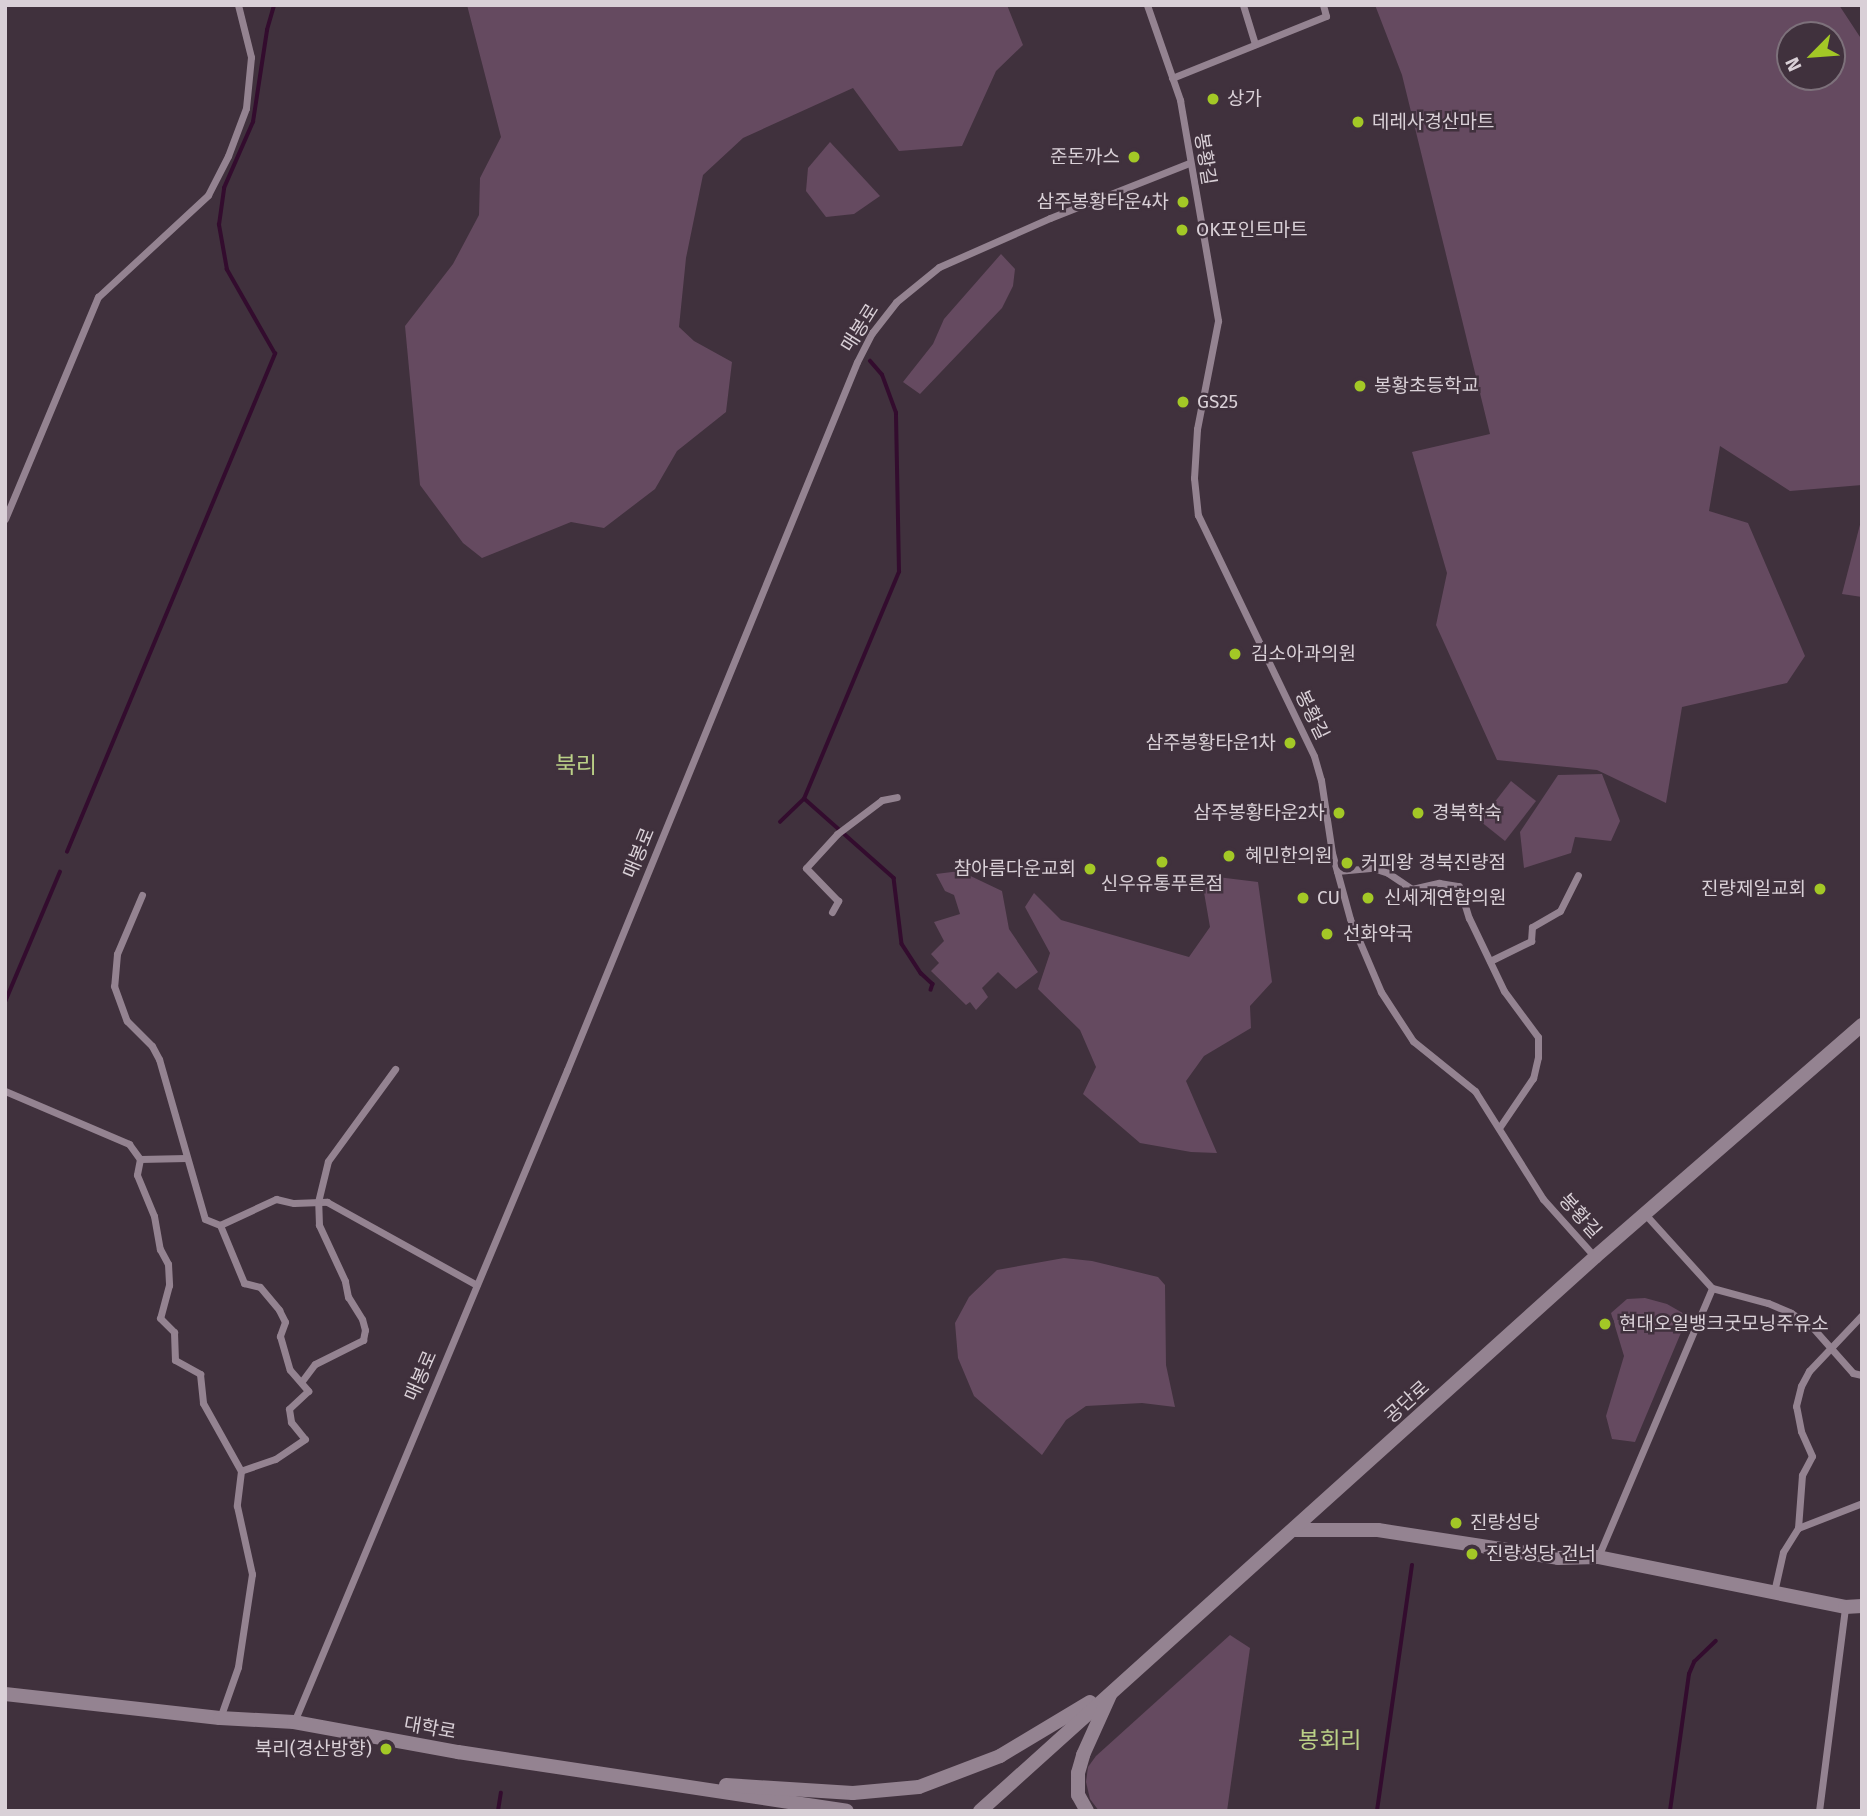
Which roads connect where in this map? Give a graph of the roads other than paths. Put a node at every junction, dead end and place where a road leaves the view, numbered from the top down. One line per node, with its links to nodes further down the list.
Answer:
1 (238, 5): 8 (street)
2 (1147, 5): 6 (street, 봉황길)
3 (1243, 5): 5 (street)
4 (1322, 5): 5 (street)
5 (1255, 44): 6 (street)
6 (1172, 78): 7 (street, 봉황길)
7 (1189, 163): 10 (street, 봉황길); 25 (street, 매봉로)
8 (5, 519)
9 (897, 797): 13 (street)
10 (1338, 871): 14 (street); 18 (street, 봉황길)
11 (1578, 875): 14 (street)
12 (142, 895): 19 (street)
13 (832, 912)
14 (1490, 961): 18 (street)
15 (1862, 1025): 22 (street, 공단로)
16 (395, 1069): 21 (street)
17 (5, 1091): 20 (street)
18 (1499, 1128): 24 (street, 봉황길)
19 (186, 1157): 20 (street); 23 (street)
20 (140, 1159): 31 (street)
21 (318, 1202): 23 (street); 25 (street); 30 (street)
22 (1645, 1214): 24 (street, 공단로); 26 (street)
23 (220, 1225): 30 (street)
24 (1595, 1257): 34 (street, 공단로)
25 (477, 1285): 42 (street, 매봉로)
26 (1712, 1288): 28 (street); 35 (street)
27 (1862, 1315): 28 (street)
28 (1833, 1348): 29 (street); 33 (street)
29 (1862, 1375)
30 (302, 1381): 31 (street)
31 (241, 1471): 41 (street)
32 (1862, 1503): 33 (street)
33 (1798, 1528): 36 (street)
34 (1293, 1530): 35 (street); 39 (street, 공단로)
35 (1598, 1557): 36 (street)
36 (1774, 1593): 37 (street)
37 (1845, 1606): 38 (street); 47 (street)
38 (1862, 1606)
39 (1113, 1689): 43 (street); 45 (street, 공단로); 46 (street)
40 (5, 1694): 41 (street, 대학로)
41 (220, 1718): 42 (street, 대학로)
42 (294, 1722): 43 (street, 대학로)
43 (657, 1783): 44 (street, 대학로)
44 (848, 1811)
45 (980, 1811)
46 (1087, 1811)
47 (1819, 1811)

